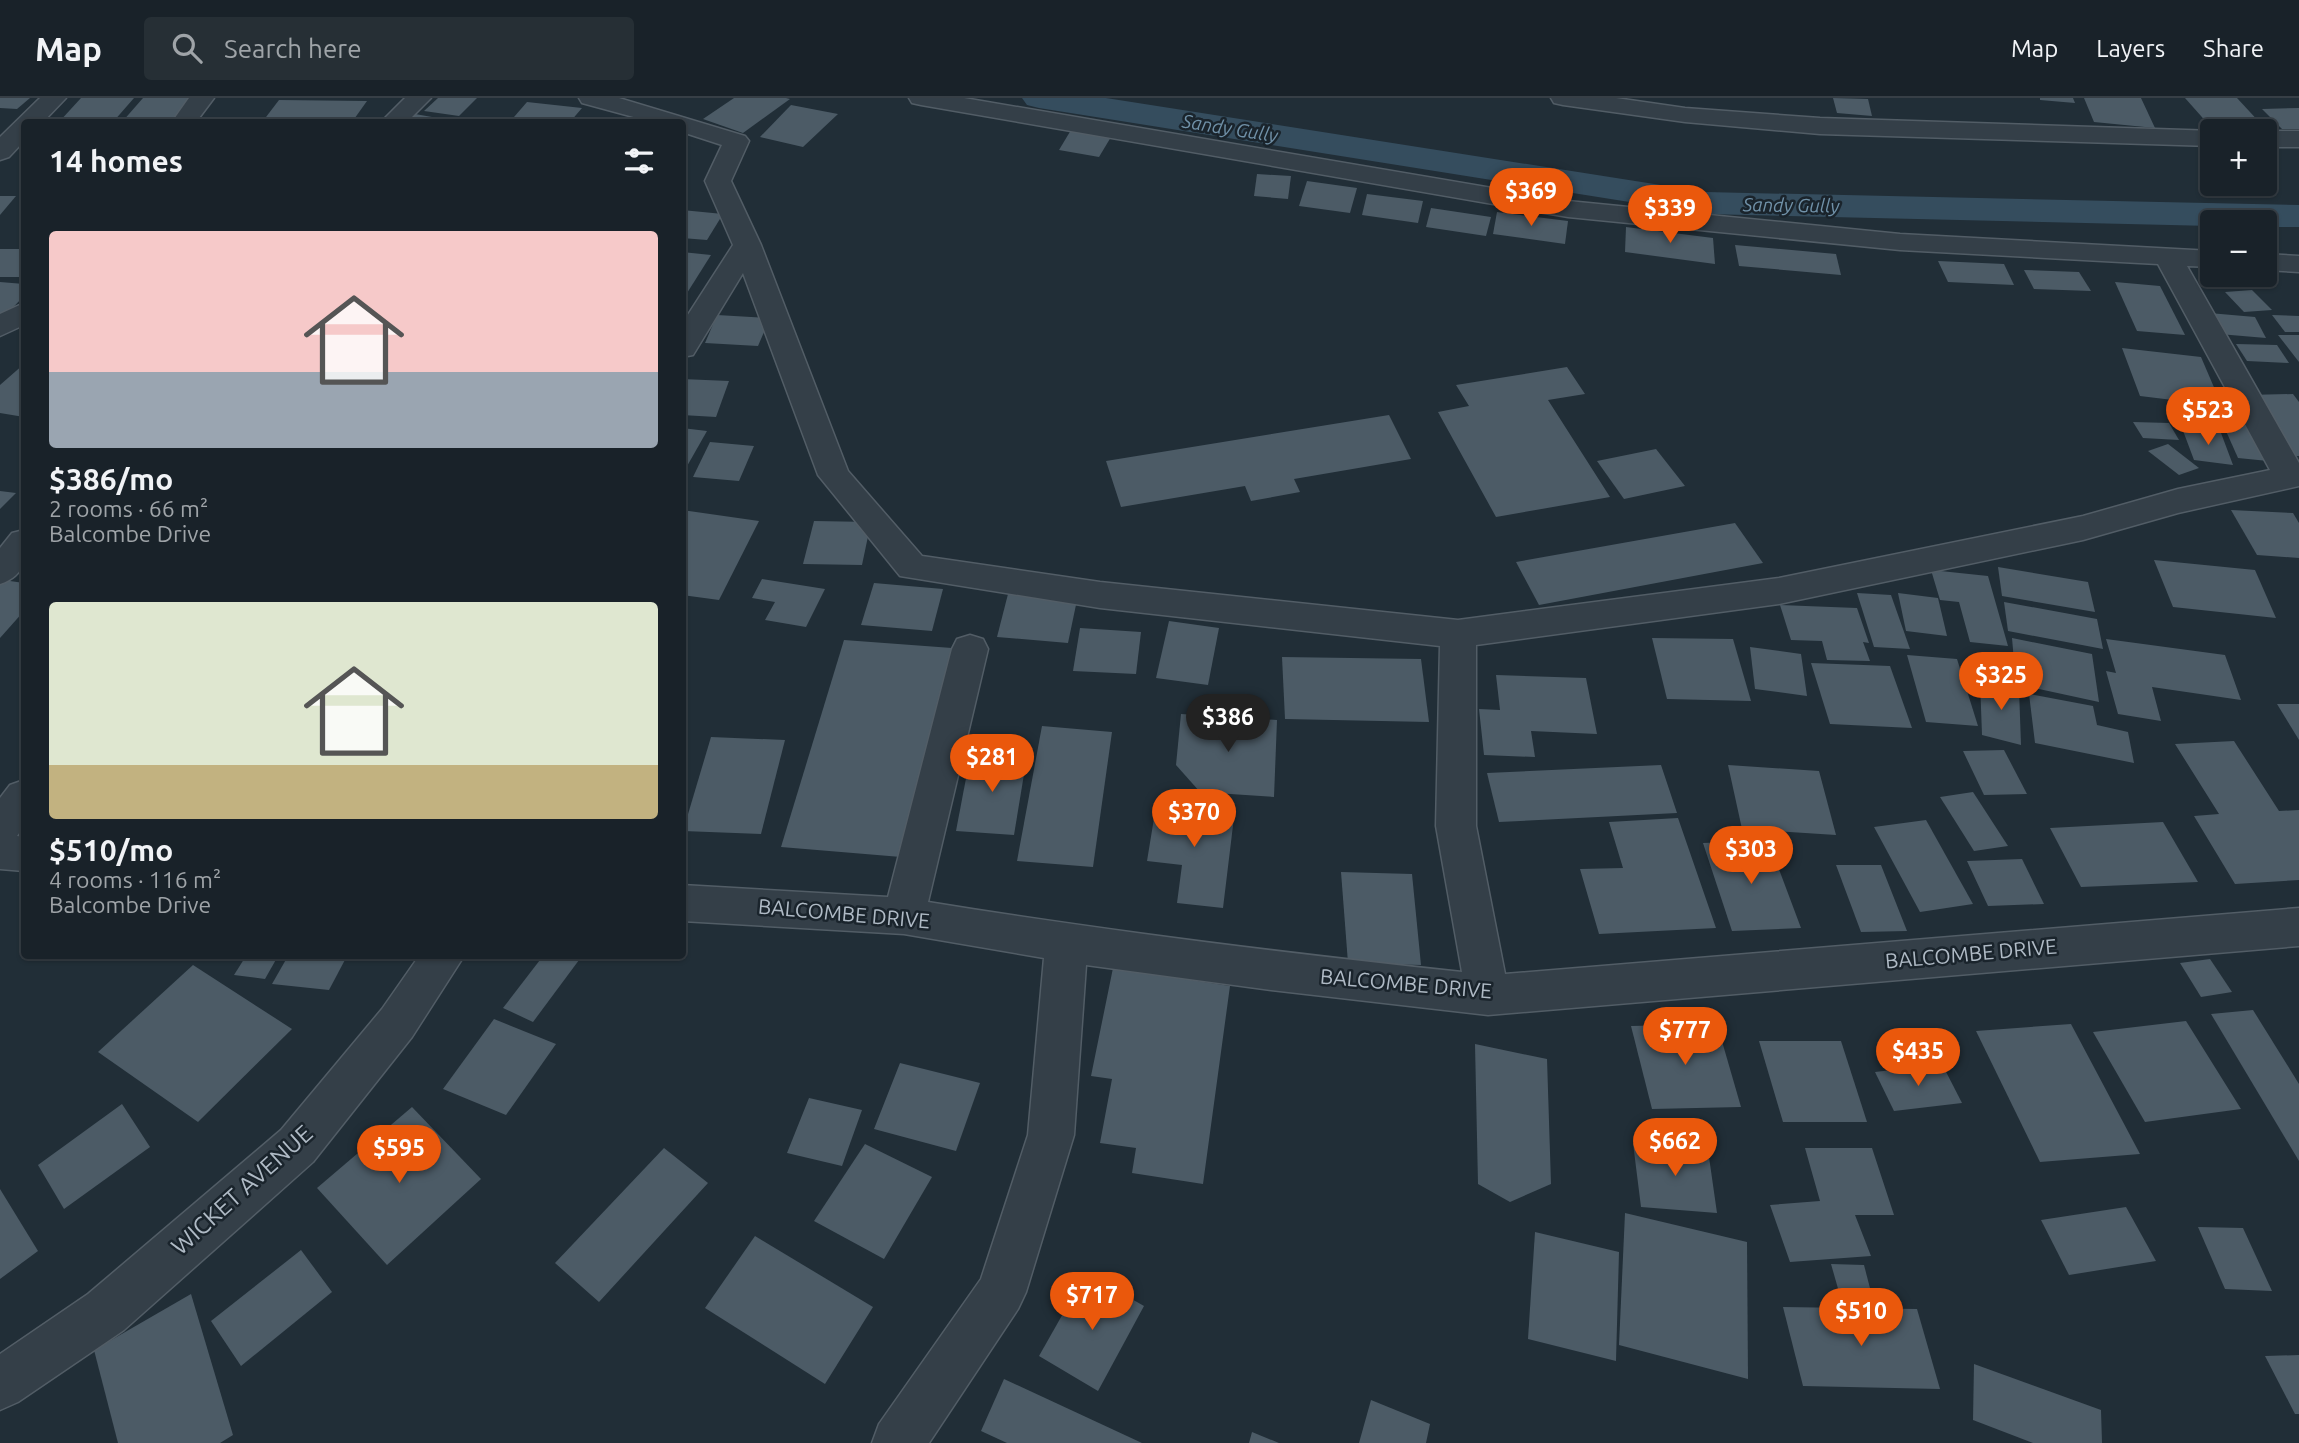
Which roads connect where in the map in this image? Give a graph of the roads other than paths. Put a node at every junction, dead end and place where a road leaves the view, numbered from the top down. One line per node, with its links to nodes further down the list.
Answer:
1 (54, 98): 7 (street)
2 (202, 98): 8 (street)
3 (419, 98): 9 (street)
4 (921, 98): 19 (street)
5 (1563, 98): 14 (street)
6 (602, 100): 10 (street); 11 (street)
7 (30, 119)
8 (186, 119)
9 (396, 119)
10 (596, 119)
11 (666, 119)
12 (686, 125): 18 (street)
13 (18, 129): 17 (street)
14 (2200, 138)
15 (2277, 139): 16 (street)
16 (2299, 139)
17 (0, 152)
18 (747, 245): 25 (street); 29 (street)
19 (2168, 257): 20 (street); 26 (street)
20 (2200, 258)
21 (2277, 263): 22 (street)
22 (2299, 264)
23 (21, 314): 24 (street)
24 (0, 327)
25 (686, 342)
26 (2295, 475): 29 (street)
27 (21, 546): 28 (street)
28 (0, 571)
29 (1458, 634): 40 (street)
30 (970, 649): 36 (street)
31 (21, 800): 32 (street)
32 (0, 829)
33 (0, 852): 34 (street)
34 (21, 854)
35 (686, 902): 36 (street, BALCOMBE DRIVE)
36 (904, 916): 38 (street, BALCOMBE DRIVE)
37 (2297, 931): 40 (street, BALCOMBE DRIVE)
38 (1066, 943): 40 (street, BALCOMBE DRIVE); 42 (street)
39 (441, 959): 41 (street, WICKET AVENUE)
40 (1488, 995)
41 (0, 1384)
42 (898, 1443)

